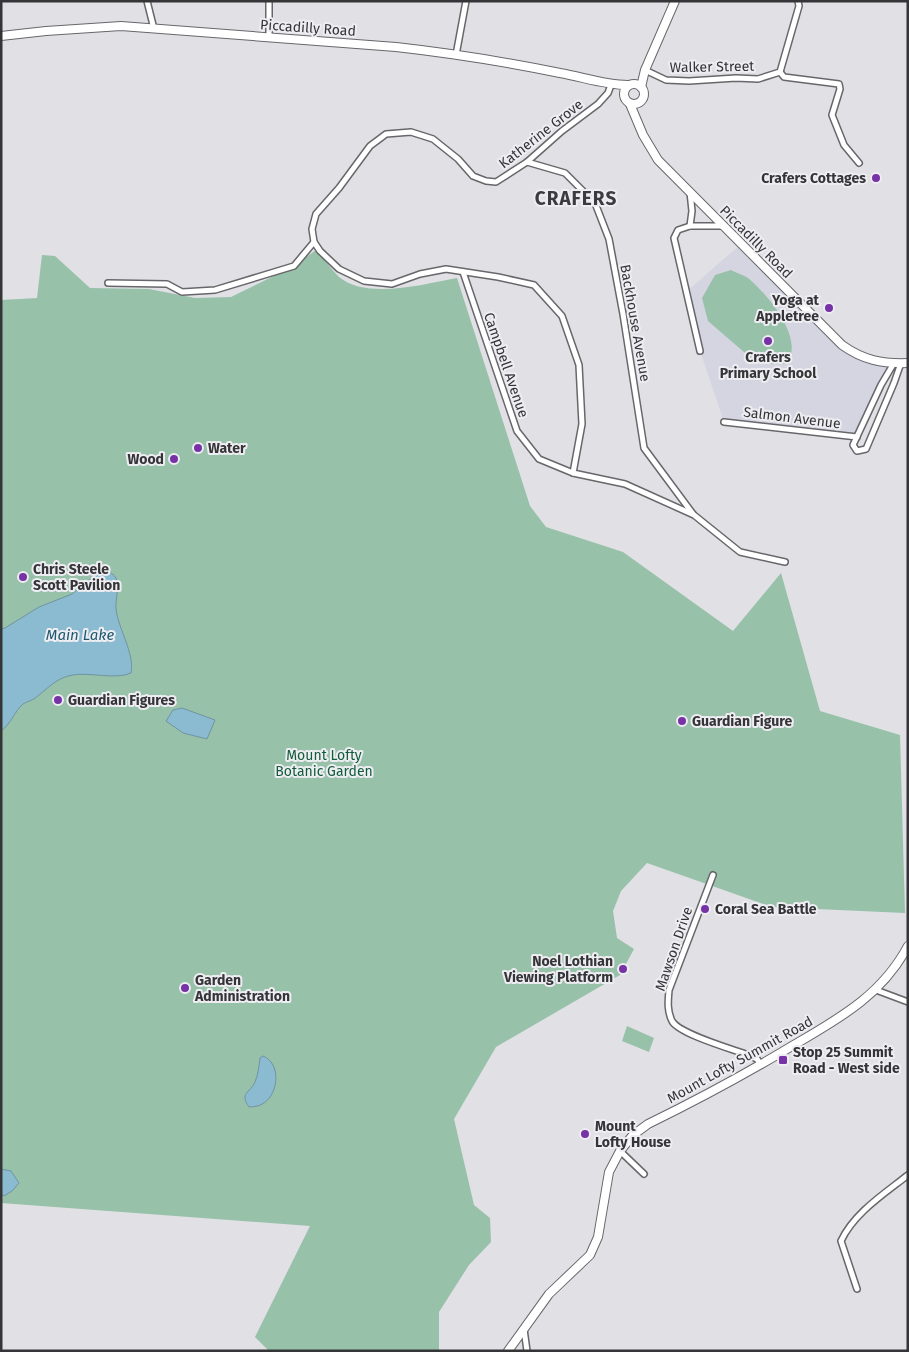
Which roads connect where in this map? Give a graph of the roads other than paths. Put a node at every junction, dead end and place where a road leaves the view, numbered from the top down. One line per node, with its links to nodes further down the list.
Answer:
1 (147, 1): 6 (street)
2 (269, 1): 8 (street)
3 (466, 1): 9 (street)
4 (674, 1): 10 (main road)
5 (798, 1): 11 (street)
6 (154, 29): 7 (main road, Piccadilly Road); 8 (main road, Piccadilly Road)
7 (1, 36)
8 (269, 37): 9 (main road, Piccadilly Road)
9 (456, 55): 12 (main road, Piccadilly Road)
10 (645, 70): 11 (street, Walker Street); 13 (main road); 14 (main road)
11 (780, 72): 17 (street)
12 (611, 85): 13 (main road, Piccadilly Road); 15 (main road); 16 (street, Katherine Grove)
13 (629, 85): 14 (main road); 15 (main road)
14 (641, 87): 15 (main road)
15 (631, 102): 18 (main road, Piccadilly Road)
16 (526, 162): 21 (street, Katherine Grove); 29 (street, Backhouse Avenue)
17 (859, 163)
18 (690, 192): 19 (street); 20 (main road, Piccadilly Road)
19 (690, 226): 20 (street); 24 (street)
20 (723, 226): 25 (main road, Piccadilly Road)
21 (314, 242): 22 (street); 23 (street)
22 (463, 272): 28 (street, Campbell Avenue); 28 (street)
23 (108, 283)
24 (700, 351)
25 (901, 363): 27 (street); 27 (street)
26 (724, 422): 27 (street, Salmon Avenue)
27 (857, 437)
28 (573, 473): 29 (street, Campbell Avenue)
29 (694, 515): 30 (street, Campbell Avenue)
30 (785, 562)
31 (713, 875): 35 (street, Mawson Drive)
32 (908, 946): 33 (main road, Mount Lofty Summit Road)
33 (876, 990): 34 (street); 35 (main road, Mount Lofty Summit Road)
34 (908, 1002)
35 (761, 1065): 36 (main road, Mount Lofty Summit Road)
36 (620, 1151): 37 (street); 40 (main road, Mount Lofty Summit Road)
37 (644, 1174)
38 (908, 1175): 39 (street)
39 (857, 1289)
40 (524, 1328): 41 (main road, Mount Lofty Summit Road); 42 (street)
41 (508, 1351)
42 (527, 1351)

